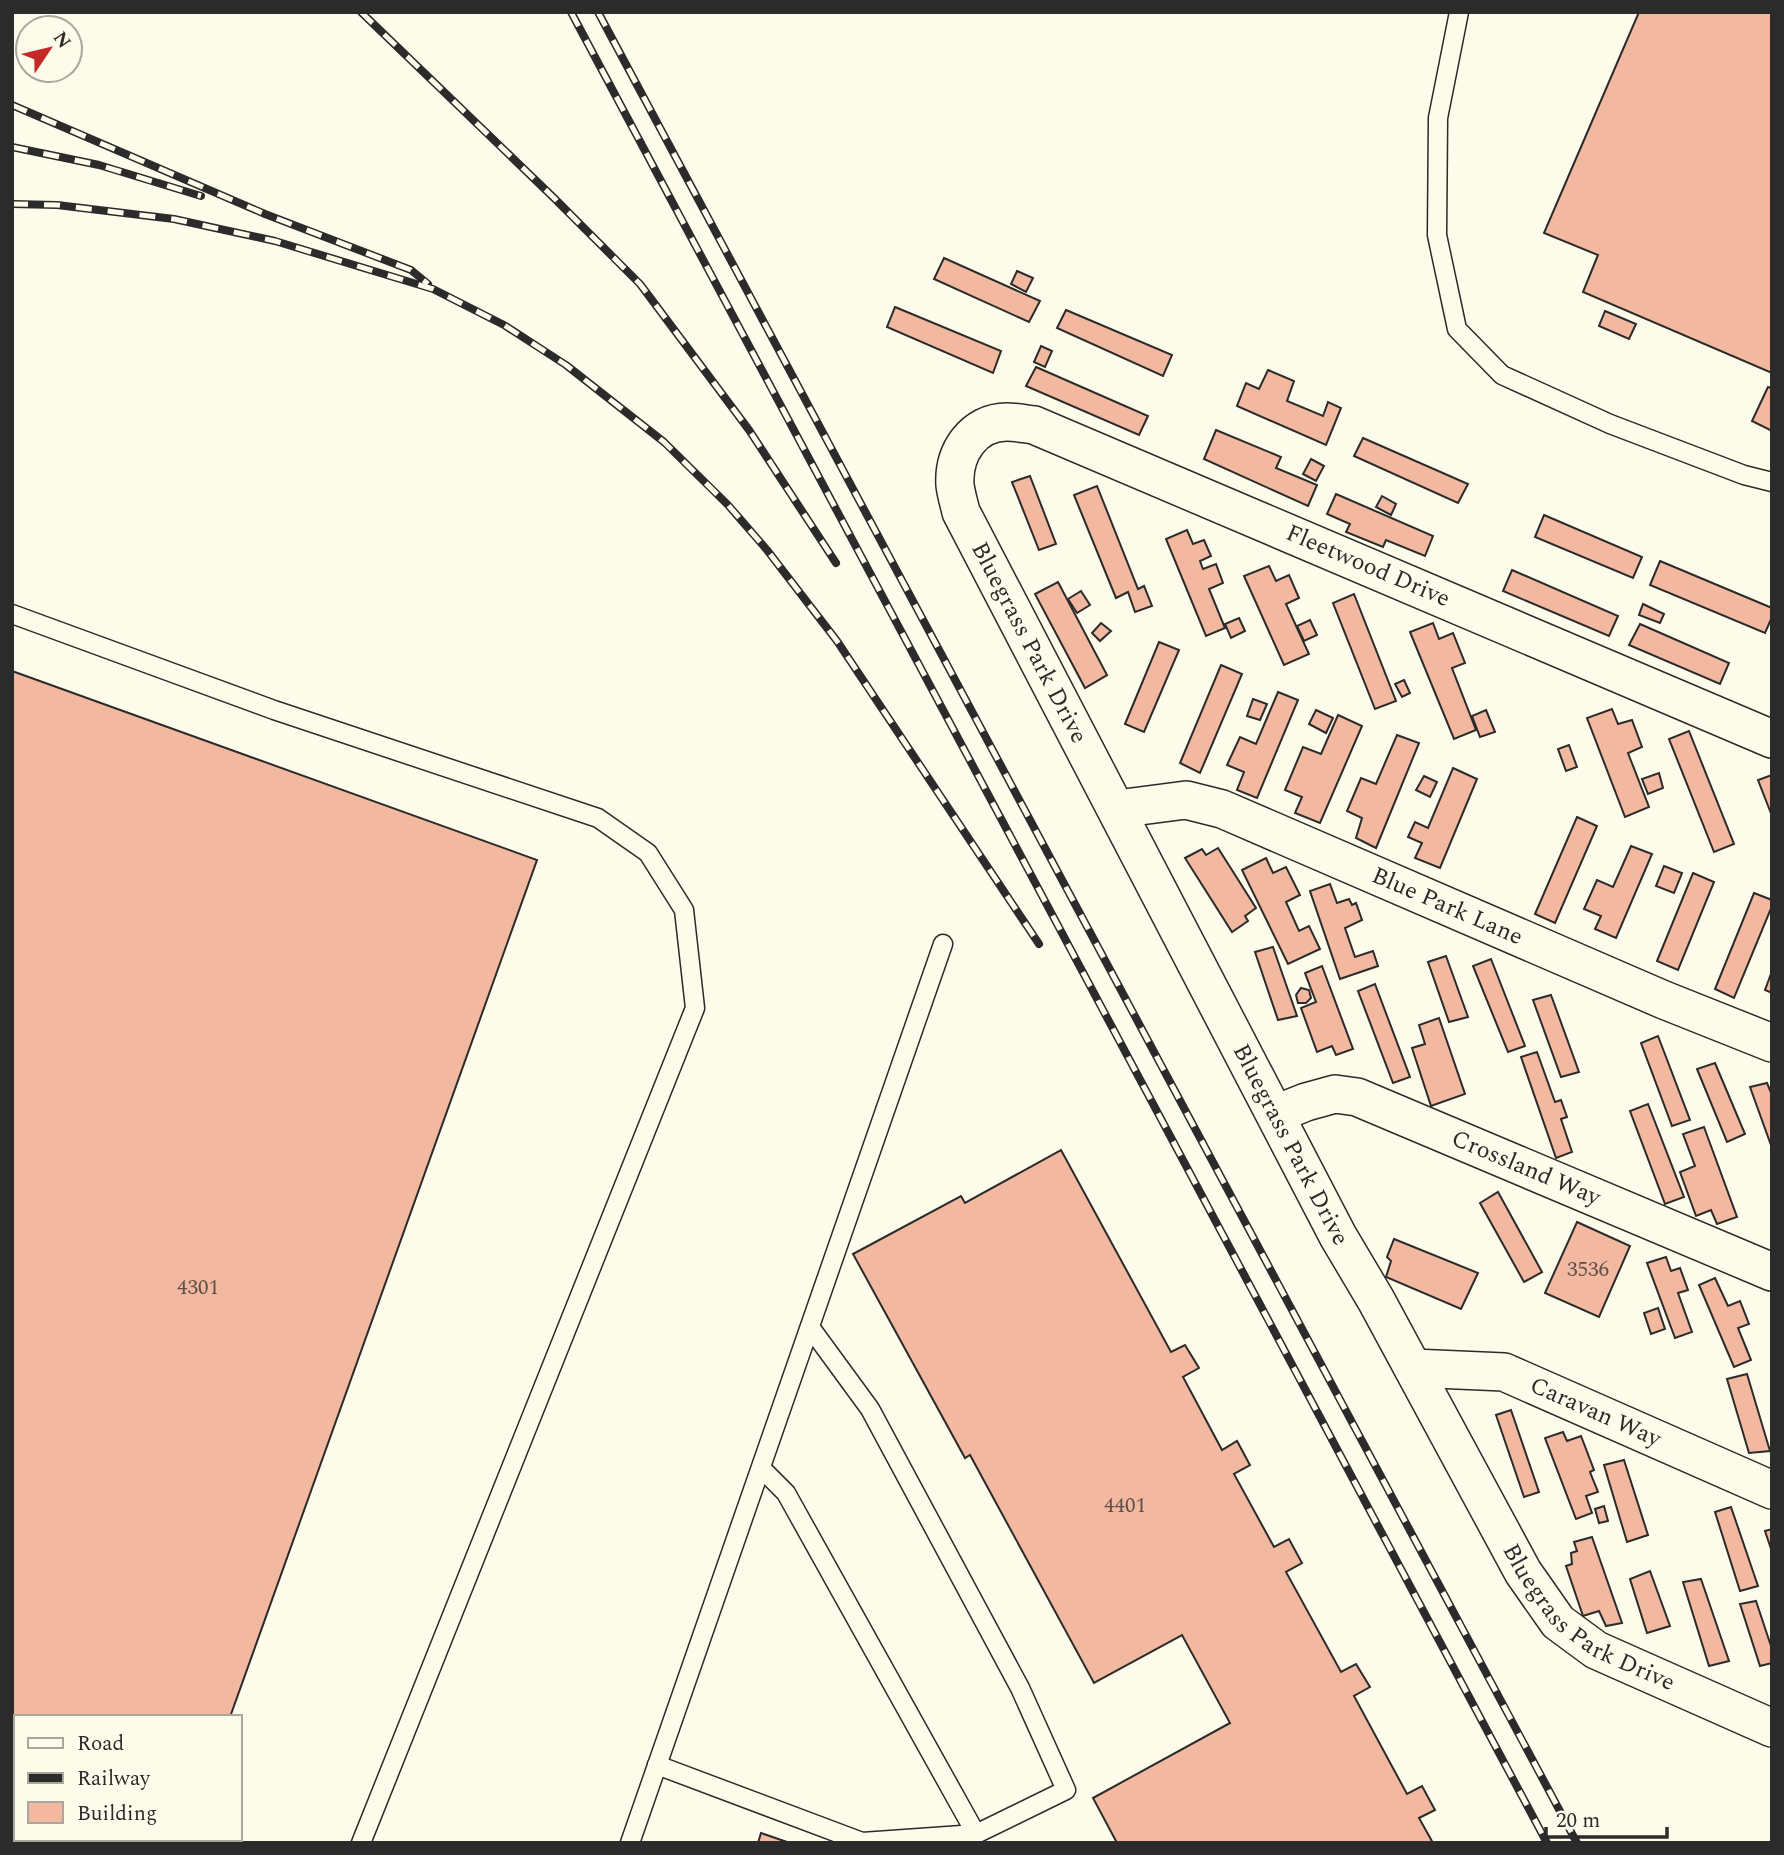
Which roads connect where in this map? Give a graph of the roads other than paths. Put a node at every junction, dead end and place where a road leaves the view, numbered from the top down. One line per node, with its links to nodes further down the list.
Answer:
1 (1459, 12): 3 (lane)
2 (966, 443): 5 (street, Fleetwood Drive); 6 (street, Bluegrass Park Drive)
3 (1772, 482)
4 (12, 614): 18 (lane)
5 (1772, 739)
6 (1116, 809): 8 (street, Blue Park Lane); 9 (street, Bluegrass Park Drive)
7 (943, 944): 11 (lane)
8 (1772, 1043)
9 (1276, 1114): 10 (street, Crossland Way); 12 (street, Bluegrass Park Drive)
10 (1772, 1272)
11 (810, 1327): 13 (lane); 17 (lane)
12 (1413, 1368): 14 (street, Caravan Way); 15 (street, Bluegrass Park Drive)
13 (761, 1468): 16 (lane); 17 (lane)
14 (1772, 1490)
15 (1772, 1728)
16 (657, 1765): 17 (lane); 19 (lane)
17 (976, 1834)
18 (361, 1843)
19 (630, 1843)

